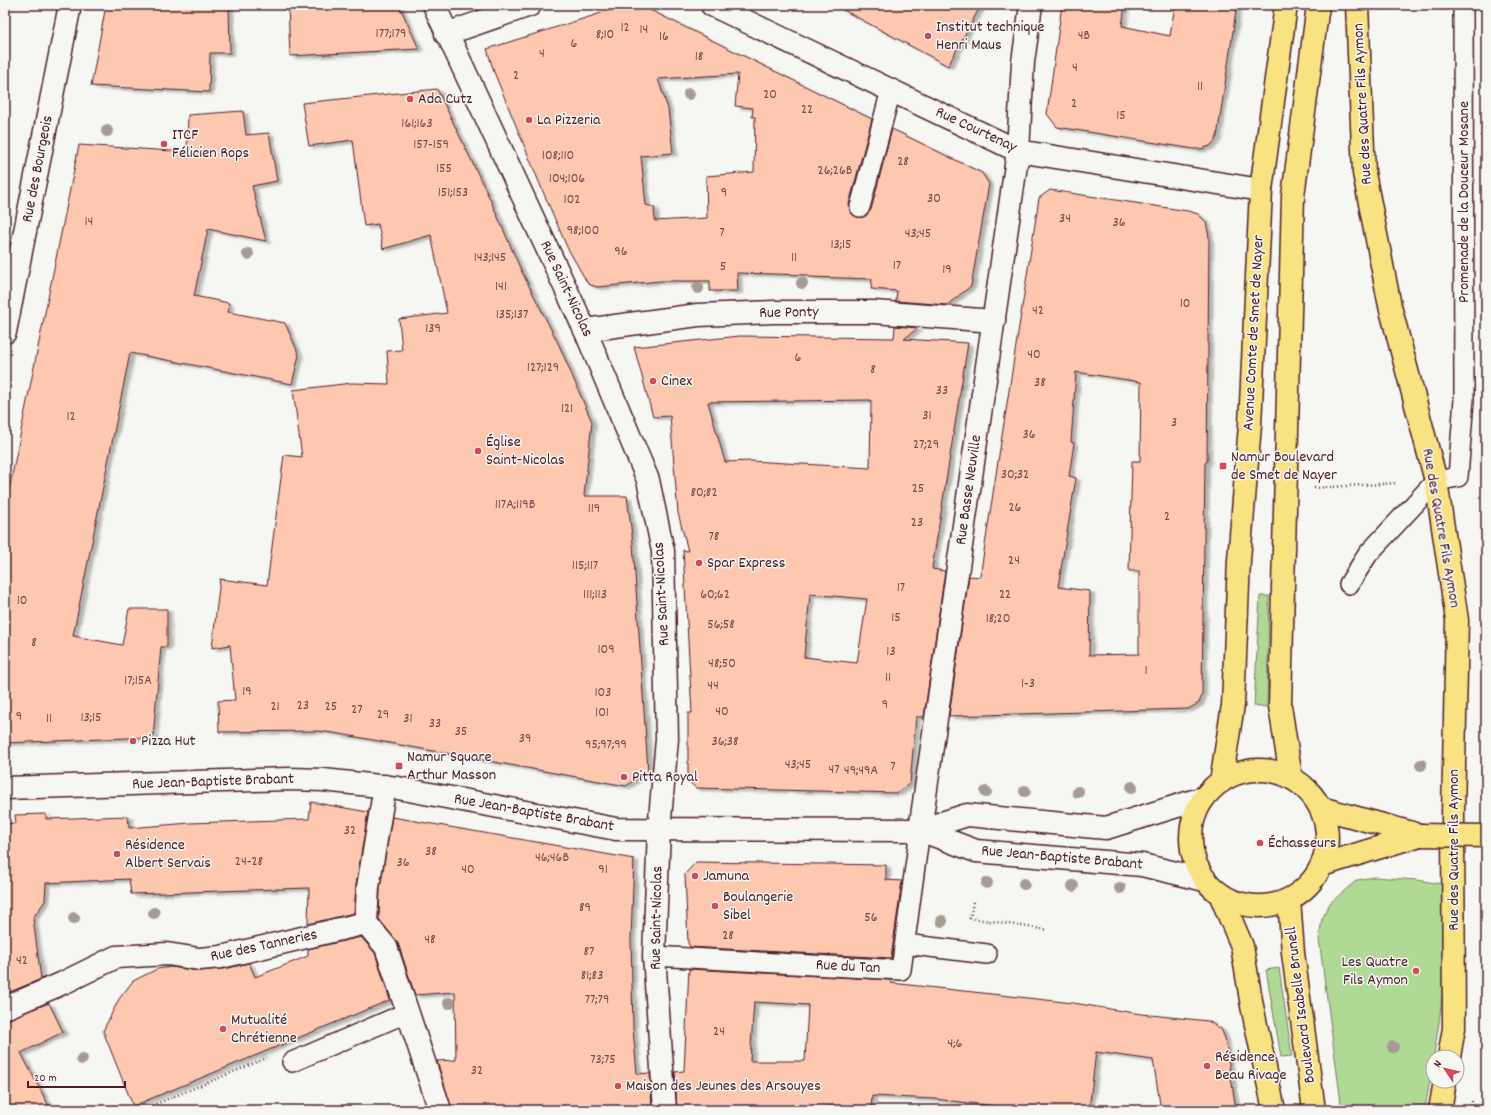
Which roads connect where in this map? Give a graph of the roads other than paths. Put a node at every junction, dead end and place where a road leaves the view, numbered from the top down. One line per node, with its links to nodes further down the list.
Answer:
1 (70, 5): 17 (street, Rue des Bourgeois)
2 (434, 5): 10 (street, Rue Saint-Nicolas)
3 (530, 5): 10 (street)
4 (712, 5): 11 (street, Rue Courtenay)
5 (1031, 5): 12 (street, Rue Basse Neuville)
6 (1286, 5): 13 (main road, Avenue Comte de Smet de Nayer)
7 (1318, 5): 20 (main road, Avenue Comte de Smet de Nayer)
8 (1357, 5): 18 (main road, Rue des Quatre Fils Aymon)
9 (1463, 5): 18 (lane, Promenade de la Douceur Mosane)
10 (446, 34): 16 (street, Rue Saint-Nicolas)
11 (891, 90): 12 (street, Rue Courtenay); 14 (lane)
12 (1018, 151): 13 (street, Rue Courtenay); 15 (street, Rue Basse Neuville)
13 (1261, 190): 21 (main road, Avenue Comte de Smet de Nayer)
14 (860, 207)
15 (994, 321): 16 (street, Rue Ponty); 27 (street, Rue Basse Neuville)
16 (585, 330): 26 (street, Rue Saint-Nicolas)
17 (5, 332)
18 (1436, 481): 19 (lane); 39 (main road, Rue des Quatre Fils Aymon)
19 (1349, 584)
20 (1291, 777): 21 (main road); 25 (main road)
21 (1221, 782): 24 (main road)
22 (385, 786): 23 (street, Rue Jean-Baptiste Brabant); 26 (street, Rue Jean-Baptiste Brabant); 33 (street)
23 (5, 788)
24 (1203, 798): 27 (street, Rue Jean-Baptiste Brabant); 31 (main road)
25 (1321, 808): 28 (main road); 30 (main road)
26 (659, 830): 27 (street, Rue Jean-Baptiste Brabant); 36 (street, Rue Saint-Nicolas)
27 (920, 830): 31 (street, Rue Jean-Baptiste Brabant); 34 (lane, Rue du Tan)
28 (1420, 835): 29 (main road, bridge); 30 (main road)
29 (1486, 836)
30 (1322, 865): 32 (main road)
31 (1212, 887): 32 (main road); 44 (main road)
32 (1289, 899): 45 (main road, Boulevard Isabelle Brunell)
33 (366, 923): 37 (street, Rue des Tanneries); 38 (street)
34 (904, 944): 35 (lane); 36 (lane, Rue du Tan)
35 (987, 954)
36 (654, 956): 43 (street, Rue Saint-Nicolas)
37 (5, 1008)
38 (406, 1013): 40 (lane); 42 (street)
39 (1450, 1049)
40 (292, 1062)
41 (1444, 1089): 46 (main road)
42 (440, 1110)
43 (665, 1110)
44 (1274, 1110)
45 (1314, 1110)
46 (1440, 1110)

